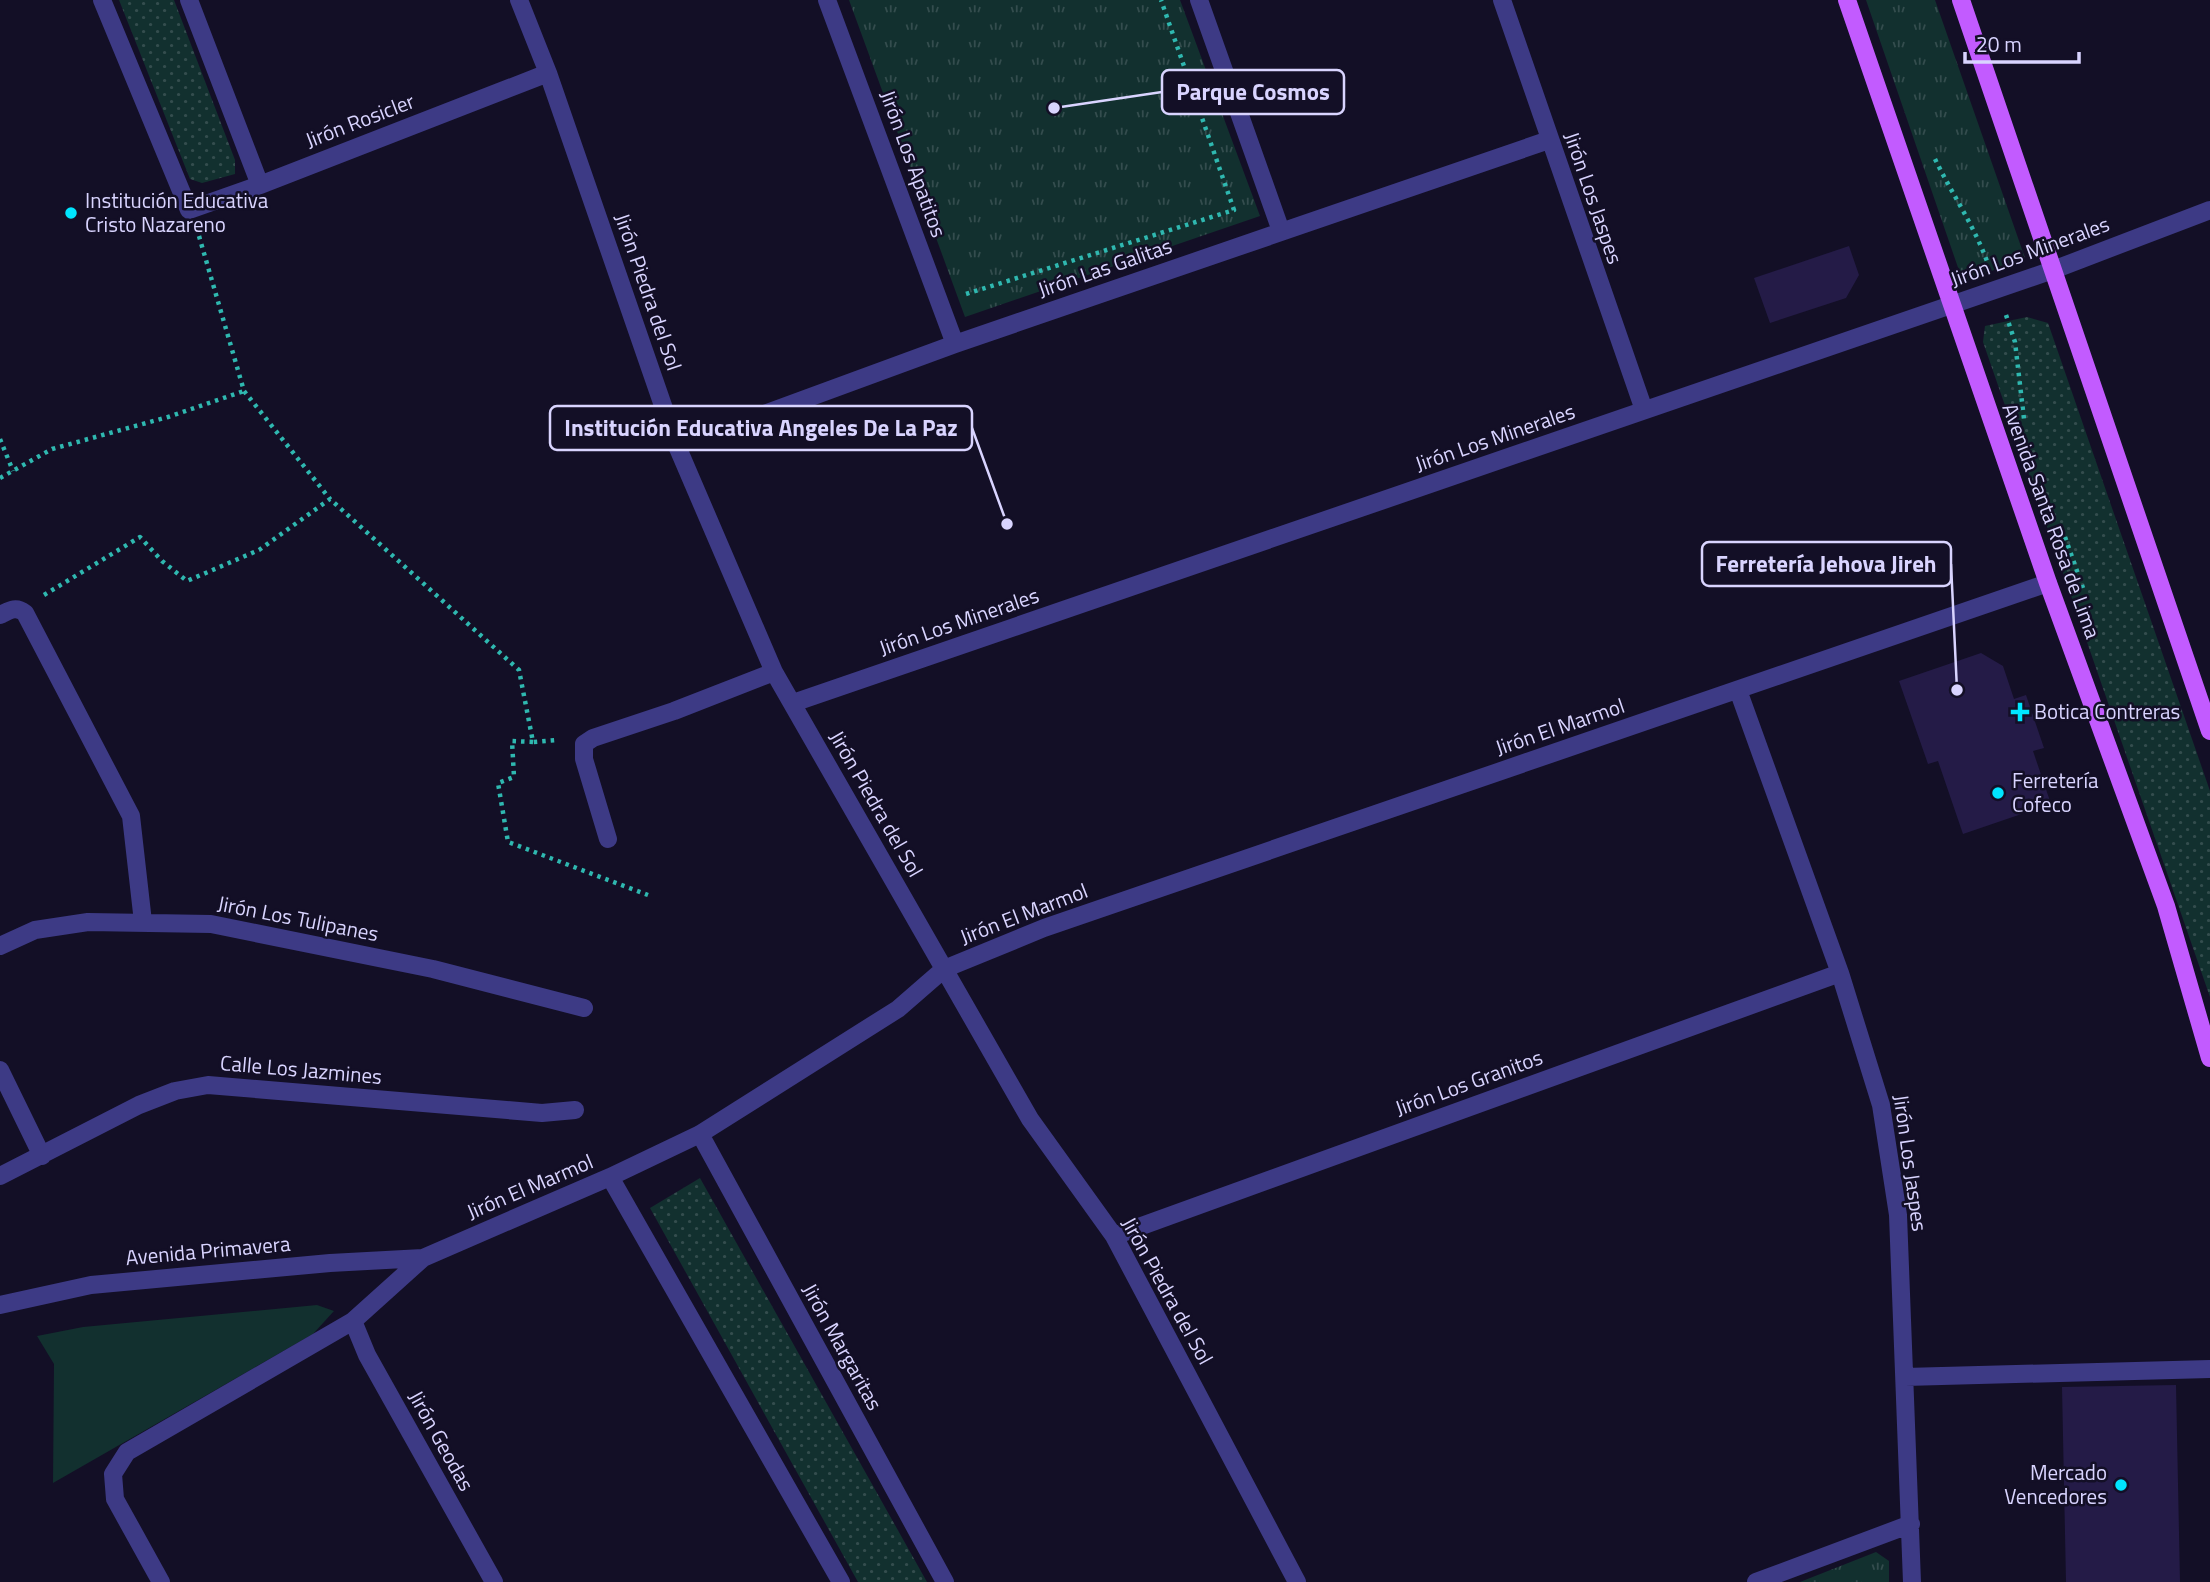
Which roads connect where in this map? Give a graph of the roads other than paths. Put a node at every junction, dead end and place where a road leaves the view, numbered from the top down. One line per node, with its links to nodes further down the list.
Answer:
1 (102, 0): 11 (street, Jirón Rosicler)
2 (189, 0): 11 (street)
3 (519, 0): 9 (street, Jirón Piedra del Sol)
4 (827, 0): 16 (street, Jirón Los Apatitos)
5 (1199, 0): 13 (street)
6 (1502, 0): 10 (street, Jirón Los Jaspes)
7 (1847, 0): 15 (main road, Avenida Santa Rosa de Lima)
8 (1961, 0): 14 (main road)
9 (548, 73): 11 (street, Jirón Rosicler); 18 (street, Jirón Piedra del Sol)
10 (1549, 140): 13 (street, Jirón Las Galitas); 17 (street, Jirón Los Jaspes)
11 (260, 185)
12 (2210, 210): 14 (street, Jirón Los Minerales)
13 (1281, 231): 16 (street, Jirón Las Galitas)
14 (2053, 270): 15 (street, Jirón Los Minerales); 24 (main road)
15 (1951, 305): 17 (street, Jirón Los Minerales); 19 (main road, Avenida Santa Rosa de Lima)
16 (955, 344): 18 (street, Jirón Las Galitas)
17 (1644, 410): 23 (street, Jirón Los Minerales)
18 (677, 446): 21 (street, Jirón Piedra del Sol)
19 (2048, 583): 22 (street, Jirón El Marmol); 31 (main road, Avenida Santa Rosa de Lima)
20 (0, 615): 26 (street)
21 (774, 672): 23 (street, Jirón Piedra del Sol); 25 (street)
22 (1738, 690): 28 (street, Jirón El Marmol); 29 (street, Jirón Los Jaspes)
23 (793, 704): 28 (street, Jirón Piedra del Sol)
24 (2210, 731)
25 (608, 839)
26 (143, 922): 27 (street, Jirón Los Tulipanes); 30 (street, Jirón Los Tulipanes)
27 (0, 946)
28 (944, 969): 34 (street, Jirón El Marmol); 38 (street, Jirón Piedra del Sol)
29 (1840, 973): 38 (street, Jirón Los Granitos); 43 (street, Jirón Los Jaspes)
30 (584, 1008)
31 (2210, 1058)
32 (0, 1070): 35 (street)
33 (575, 1110): 35 (street, Calle Los Jazmines)
34 (700, 1134): 37 (street, Jirón El Marmol); 48 (street, Jirón Margaritas)
35 (42, 1156): 36 (street, Calle Los Jazmines)
36 (0, 1176)
37 (610, 1177): 39 (street, Jirón El Marmol); 47 (street)
38 (1114, 1236): 49 (street, Jirón Piedra del Sol)
39 (423, 1258): 40 (street, Avenida Primavera); 41 (street, Jirón El Marmol)
40 (0, 1305)
41 (353, 1321): 45 (street, Jirón El Marmol); 46 (street, Jirón Geodas)
42 (2210, 1369): 43 (street)
43 (1905, 1377): 44 (street, Jirón Los Jaspes)
44 (1911, 1524): 50 (street); 51 (street, Jirón Los Jaspes)
45 (161, 1582)
46 (494, 1582)
47 (841, 1582)
48 (945, 1582)
49 (1297, 1582)
50 (1756, 1582)
51 (1912, 1582)

